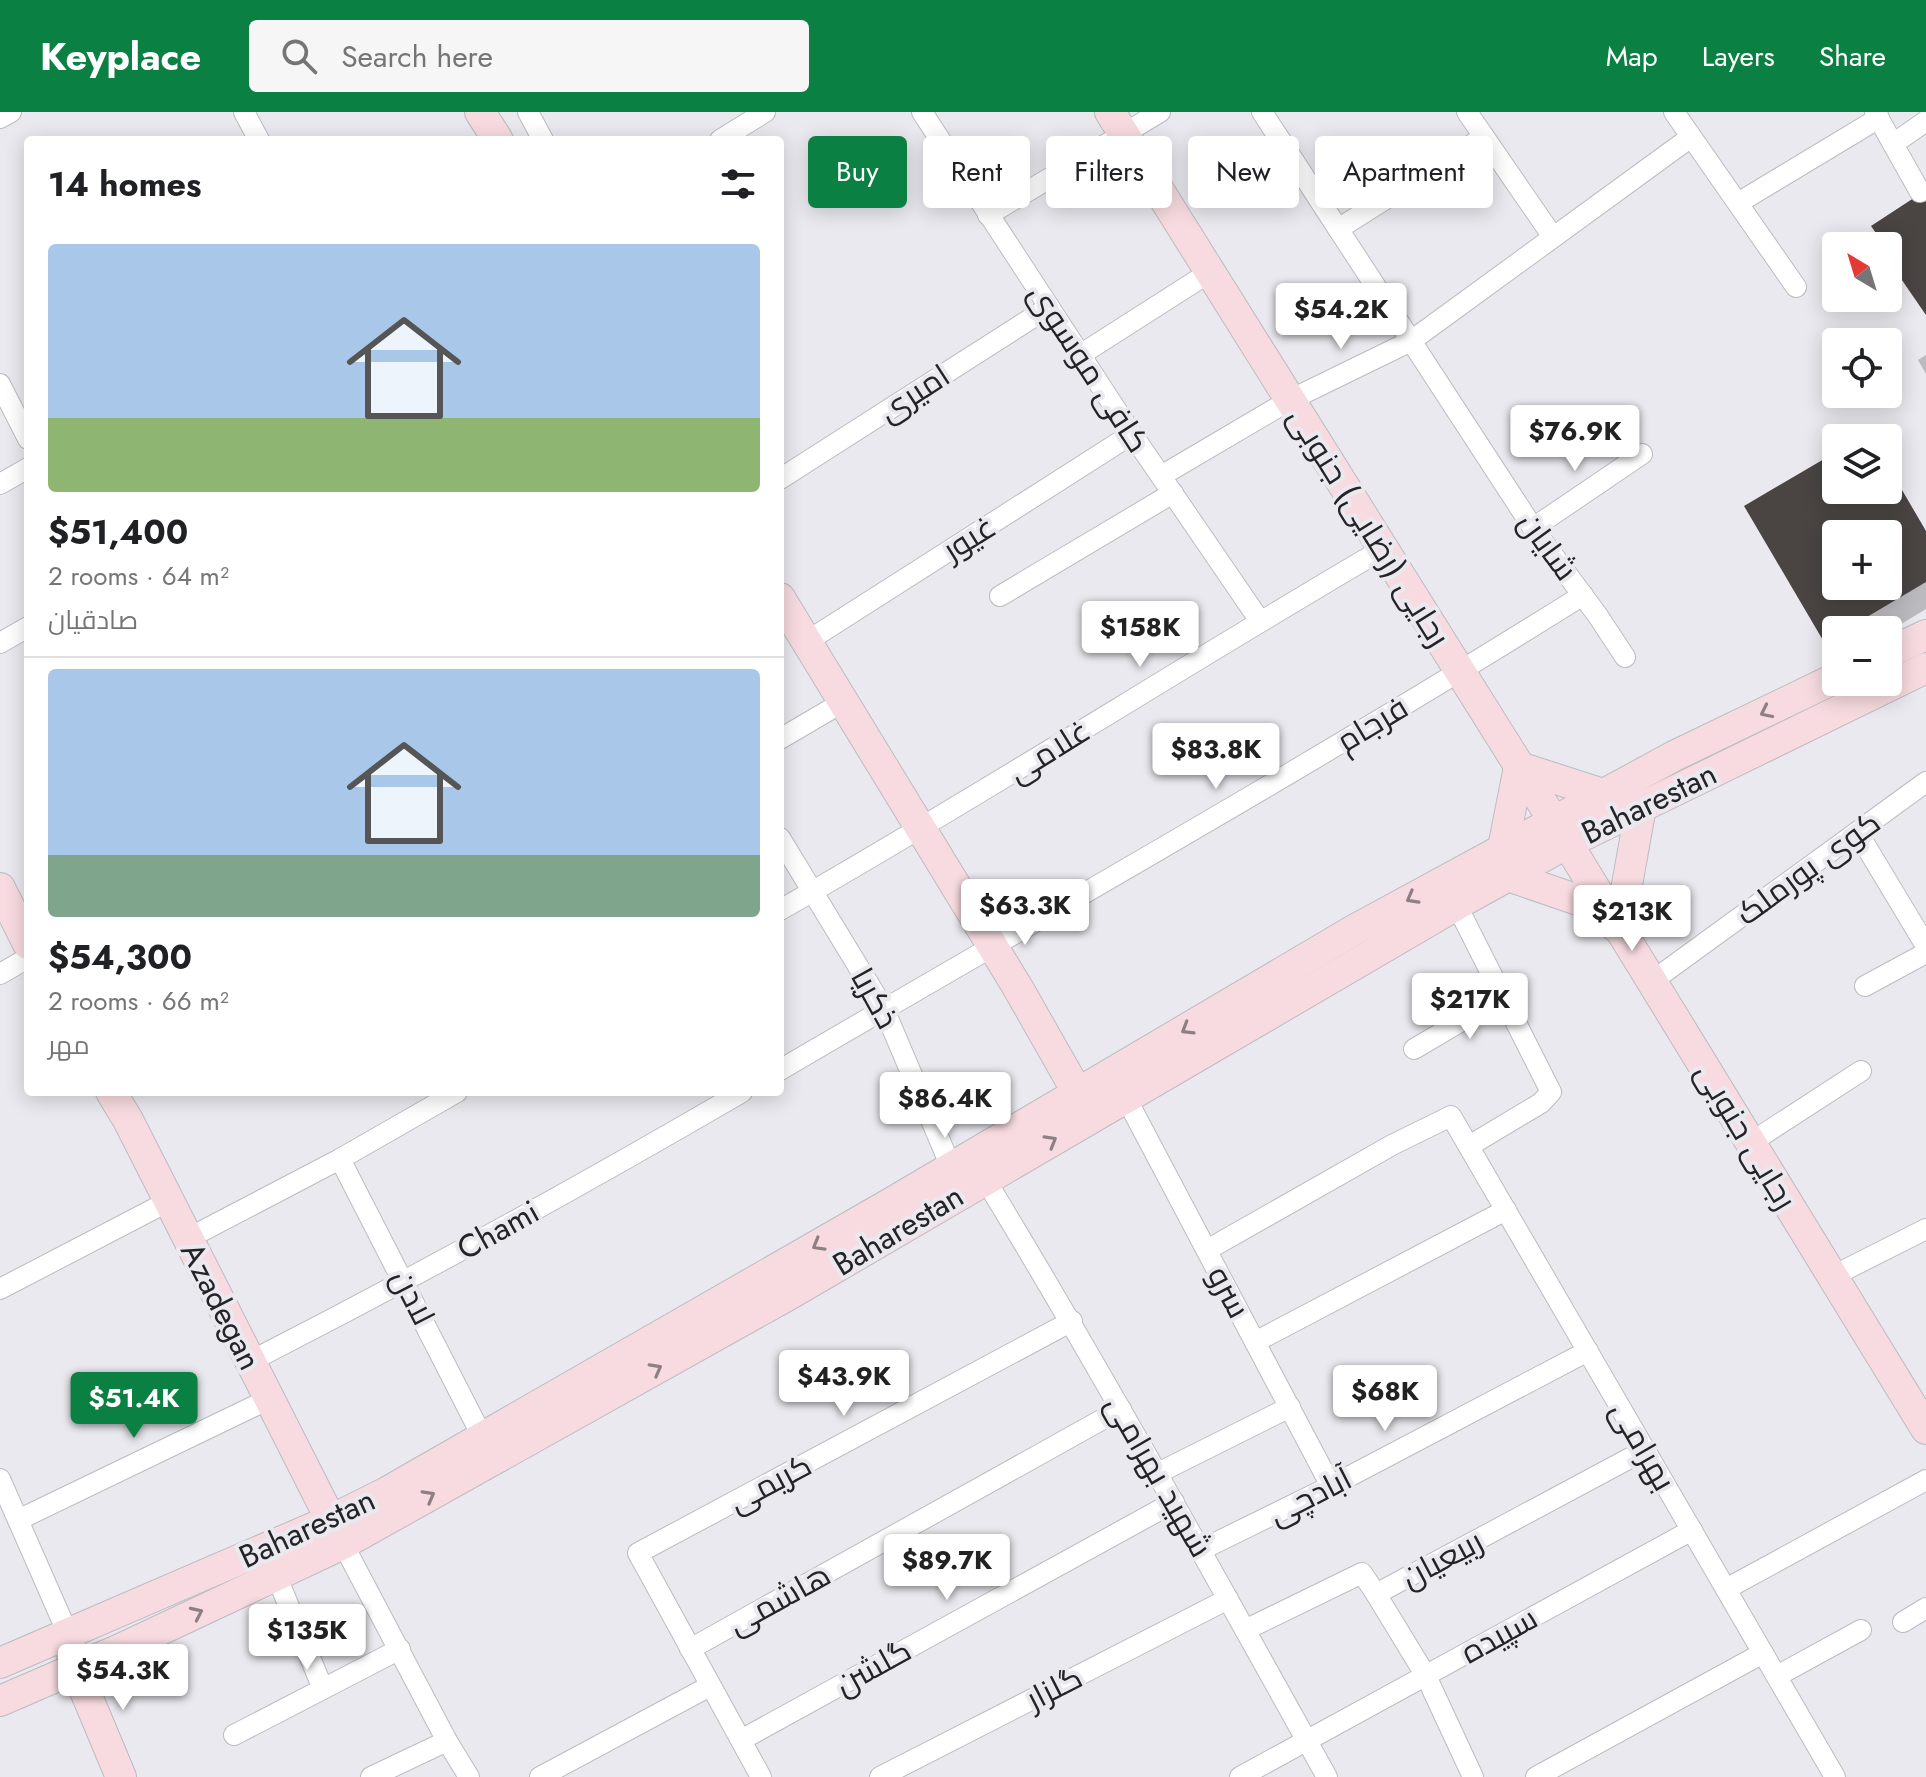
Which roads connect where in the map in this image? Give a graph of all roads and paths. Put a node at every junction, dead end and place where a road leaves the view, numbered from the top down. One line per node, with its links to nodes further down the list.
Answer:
1 (11, 112): 11 (street)
2 (244, 112): 14 (street)
3 (528, 112): 15 (street)
4 (765, 112): 16 (street)
5 (922, 112): 24 (street, کافی موسوی)
6 (1160, 112): 13 (street)
7 (1262, 112): 25 (street, شایان)
8 (1467, 112): 17 (street)
9 (1674, 112): 18 (street)
10 (1877, 115): 19 (street); 22 (street)
11 (0, 118)
12 (1926, 121): 19 (street)
13 (1117, 123): 24 (street); 27 (main road, رجایی (رضایی) جنوبی)
14 (257, 136)
15 (541, 136)
16 (726, 136)
17 (1483, 136)
18 (1691, 137): 22 (street); 26 (street)
19 (1893, 144): 21 (street)
20 (1493, 150): 26 (street)
21 (1920, 192)
22 (1738, 203): 28 (street)
23 (1371, 208): 25 (street)
24 (988, 215): 29 (street, کافی موسوی)
25 (1338, 229): 30 (street, شایان)
26 (1553, 237): 30 (street)
27 (1210, 272): 31 (street); 33 (main road, رجایی (رضایی) جنوبی)
28 (1796, 287)
29 (1049, 307): 31 (street, کافی موسوی); 38 (street, امیری)
30 (1411, 341): 33 (street); 42 (street, شایان)
31 (1080, 355): 35 (street, کافی موسوی)
32 (0, 384): 34 (street)
33 (1290, 400): 39 (street); 43 (main road, رجایی (رضایی) جنوبی)
34 (24, 431)
35 (1132, 434): 39 (street, کافی موسوی); 50 (street, غیور)
36 (1642, 454): 42 (street)
37 (24, 470): 40 (street)
38 (784, 476)
39 (1161, 476): 41 (street, کافی موسوی)
40 (0, 484)
41 (1173, 493): 45 (street); 47 (street, کافی موسوی)
42 (1533, 528): 44 (street, شایان)
43 (1383, 549): 47 (street, غلامی); 55 (main road, رجایی (رضایی) جنوبی)
44 (1583, 595): 53 (street, شایان); 55 (street, فرجام)
45 (1000, 596)
46 (784, 605): 50 (main road)
47 (1260, 621): 65 (street, غلامی)
48 (24, 629): 51 (street)
49 (1926, 635): 52 (main road)
50 (806, 642): 57 (main road)
51 (0, 643)
52 (1902, 646)
53 (1625, 657)
54 (1926, 668): 62 (main road, Baharestan)
55 (1460, 672): 60 (main road, رجایی (رضایی) جنوبی); 76 (street, فرجام)
56 (1822, 685): 59 (main road, Baharestan, one-way to 59)
57 (843, 702): 58 (street); 65 (main road)
58 (784, 737)
59 (1674, 756): 62 (main road); 63 (main road, Baharestan)
60 (1519, 767): 63 (main road); 66 (main road, رجایی (رضایی) جنوبی); 69 (main road)
61 (1926, 782): 67 (street, کوی پورملک)
62 (1689, 784): 64 (main road, Baharestan)
63 (1603, 794): 66 (main road, Baharestan)
64 (1641, 807): 66 (main road, Baharestan); 74 (main road)
65 (921, 830): 71 (street, غلامی); 76 (main road)
66 (1559, 832): 69 (main road, Baharestan); 74 (main road, رجایی جنوبی)
67 (1858, 833): 77 (street); 81 (street, کوی پورملک)
68 (784, 845): 71 (street, ذکریا)
69 (1505, 862): 72 (main road, Baharestan); 74 (main road)
70 (0, 888): 75 (main road)
71 (812, 892): 73 (street, غلامی); 84 (street, ذکریا)
72 (1458, 893): 83 (street); 91 (main road, Baharestan); 92 (main road, Baharestan, one-way to 92)
73 (784, 908)
74 (1619, 929): 81 (main road, رجایی جنوبی)
75 (24, 936)
76 (993, 946): 84 (street); 92 (main road)
77 (1926, 946)
78 (1926, 953): 82 (street)
79 (24, 960): 80 (street)
80 (0, 974)
81 (1651, 982): 93 (main road, رجایی جنوبی)
82 (1865, 986)
83 (1504, 996): 85 (street); 94 (street)
84 (884, 1009): 86 (street); 96 (street, ذکریا)
85 (1414, 1049)
86 (784, 1068)
87 (1861, 1071): 93 (street)
88 (113, 1096): 98 (main road, Azadegan)
89 (450, 1096): 95 (street)
90 (735, 1096): 104 (street, Chami)
91 (1126, 1098): 92 (main road, Baharestan); 102 (street, سرو)
92 (1085, 1106): 96 (main road, Baharestan); 97 (main road, Baharestan, one-way to 92)
93 (1750, 1143): 103 (main road, رجایی جنوبی)
94 (1469, 1146): 99 (street, بهرامی); 102 (street, بهرامی)
95 (340, 1159): 101 (street); 104 (street, لادن)
96 (951, 1167): 114 (main road, Baharestan, one-way to 114)
97 (985, 1179): 106 (street, شهید بهرامی); 123 (main road, Baharestan, one-way to 97)
98 (169, 1201): 101 (main road, Azadegan); 105 (street)
99 (1506, 1210): 107 (street); 108 (street, بهرامی)
100 (1926, 1229): 103 (street)
101 (187, 1239): 109 (main road, Azadegan)
102 (1207, 1250): 107 (street, سرو)
103 (1831, 1277): 113 (main road, رجایی جنوبی)
104 (405, 1282): 109 (street, Chami); 114 (street, لادن)
105 (0, 1289)
106 (1072, 1321): 112 (street, شهید بهرامی); 135 (street, کریمی)
107 (1255, 1342): 111 (street, سرو)
108 (1588, 1351): 115 (street, بهرامی); 119 (street, آبادچی)
109 (251, 1361): 110 (main road, Azadegan)
110 (269, 1399): 121 (street); 123 (main road, Azadegan)
111 (1290, 1407): 116 (street); 119 (street, سرو)
112 (1121, 1409): 116 (street, شهید بهرامی); 135 (street, هاشمی)
113 (1926, 1429)
114 (482, 1436): 123 (main road, Baharestan)
115 (1645, 1450): 122 (street, بهرامی); 127 (street, ربیعیان)
116 (1158, 1473): 120 (street, شهید بهرامی)
117 (0, 1479): 121 (street)
118 (1926, 1480): 126 (street)
119 (1331, 1486): 124 (street, آبادچی)
120 (1174, 1502): 124 (street, شهید بهرامی); 146 (street, گلشن)
121 (18, 1520): 133 (street)
122 (1692, 1530): 126 (street, بهرامی); 139 (street, سپیده)
123 (337, 1532): 125 (main road, Baharestan); 133 (main road, Baharestan); 134 (street)
124 (1201, 1550): 128 (street, شهید بهرامی)
125 (276, 1575): 138 (main road, Baharestan, one-way to 125); 142 (street)
126 (1726, 1589): 136 (street, بهرامی)
127 (1376, 1594): 131 (street, ربیعیان); 139 (street)
128 (1228, 1599): 131 (street, شهید بهرامی); 154 (street, گلزار)
129 (1926, 1608): 130 (street)
130 (1903, 1622)
131 (1245, 1630): 145 (street, شهید بهرامی)
132 (1861, 1630): 140 (street)
133 (68, 1634): 137 (main road, Baharestan); 138 (main road)
134 (400, 1649): 142 (street); 147 (street)
135 (690, 1649): 141 (street)
136 (1763, 1653): 140 (street, بهرامی); 158 (street)
137 (0, 1663)
138 (75, 1667): 143 (main road, Baharestan); 149 (main road)
139 (1426, 1676): 145 (street, سپیده); 157 (street)
140 (1777, 1676): 148 (street, بهرامی)
141 (710, 1686): 146 (street); 152 (street)
142 (323, 1689): 144 (street)
143 (0, 1701)
144 (234, 1735)
145 (1306, 1739): 155 (street, سپیده); 156 (street, شهید بهرامی)
146 (741, 1740): 153 (street)
147 (447, 1741): 150 (street); 151 (street)
148 (1829, 1775)
149 (121, 1777)
150 (371, 1777)
151 (469, 1777)
152 (540, 1777)
153 (761, 1777)
154 (880, 1777)
155 (1240, 1777)
156 (1327, 1777)
157 (1473, 1777)
158 (1536, 1777)

